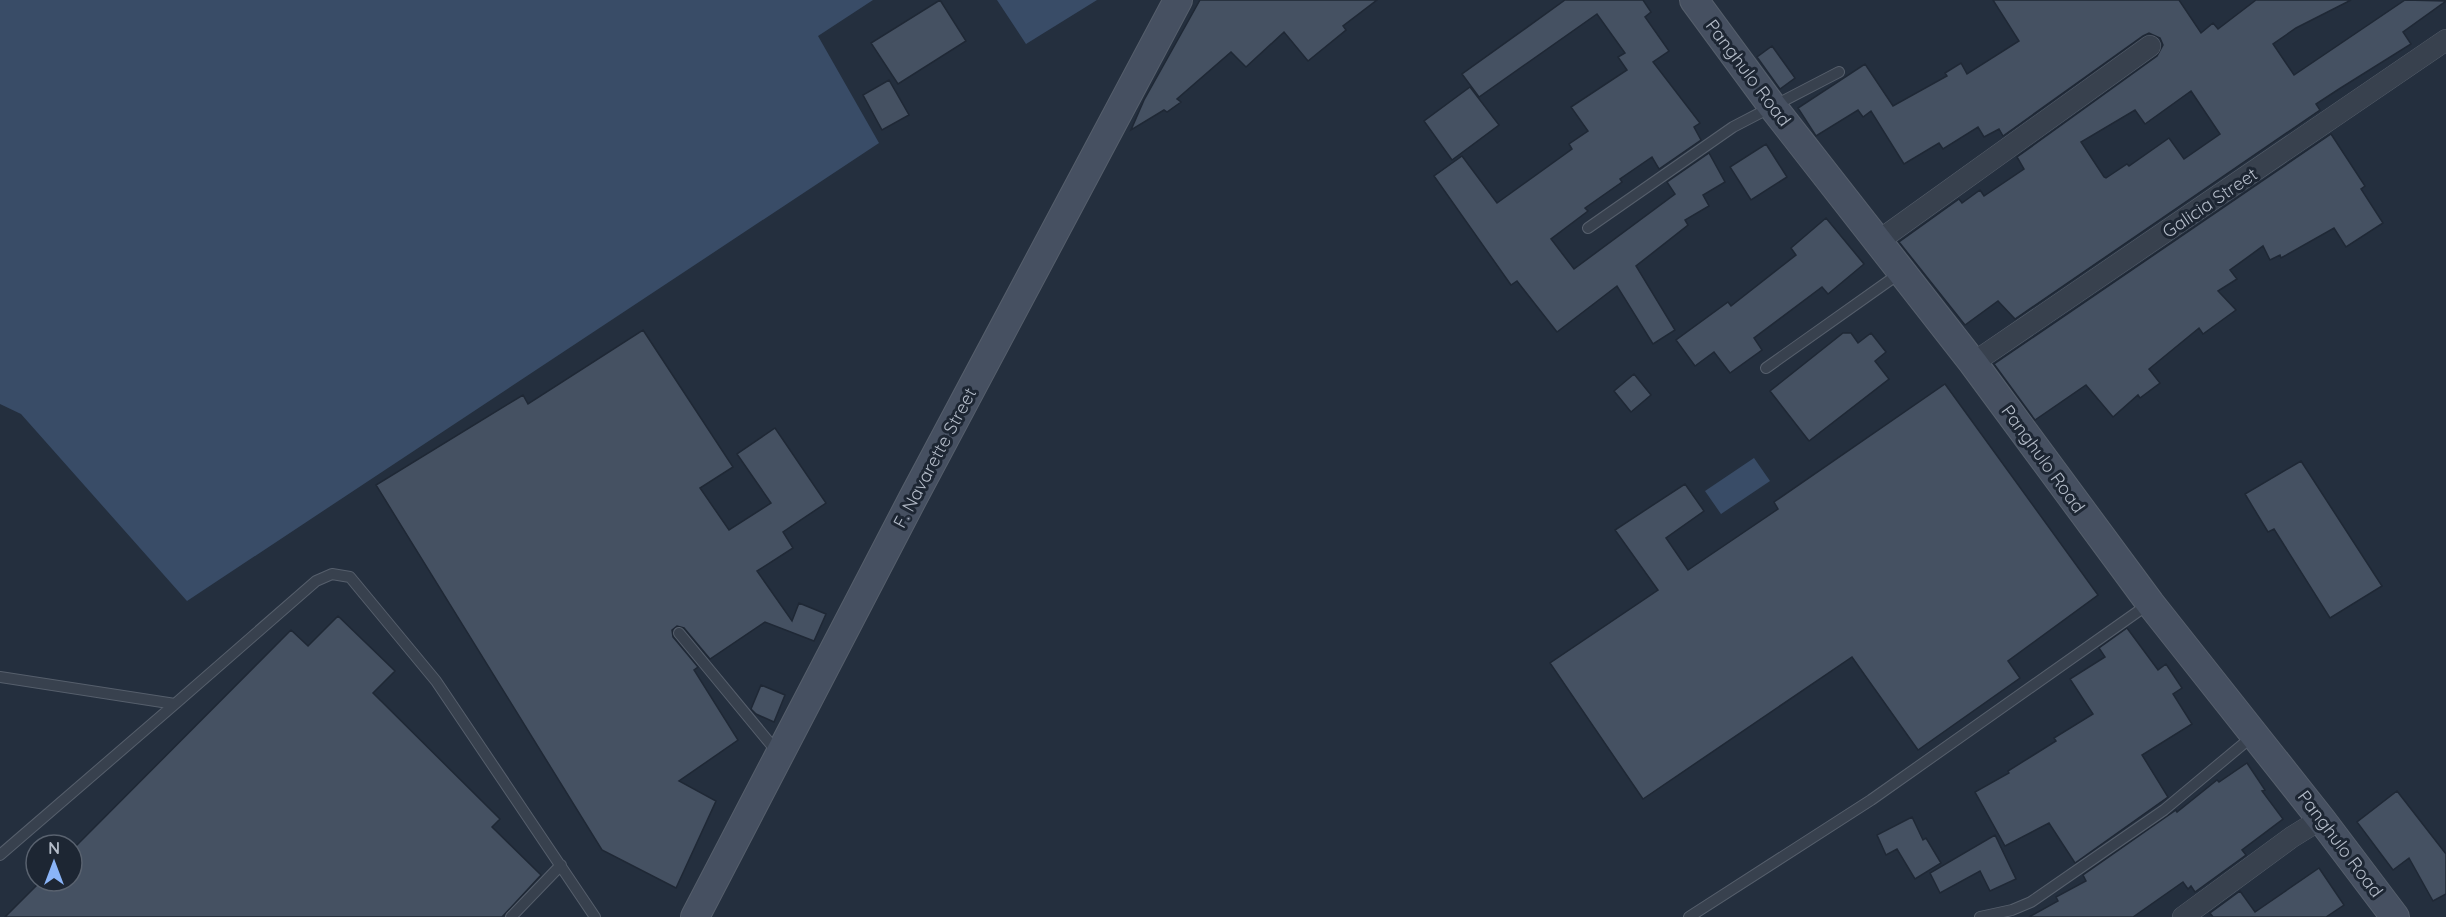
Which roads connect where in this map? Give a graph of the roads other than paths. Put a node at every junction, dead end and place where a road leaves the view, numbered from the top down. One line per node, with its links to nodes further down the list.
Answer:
1 (1178, 0): 17 (main road, F. Navarette Street)
2 (1694, 0): 6 (main road, Panghulo Road)
3 (2446, 40): 10 (street, Galicia Street)
4 (2150, 46): 8 (street)
5 (1839, 72): 6 (lane)
6 (1772, 106): 7 (lane); 8 (main road, Panghulo Road)
7 (1588, 228)
8 (1877, 242): 9 (main road, Panghulo Road)
9 (1901, 273): 10 (main road, Panghulo Road); 11 (lane)
10 (1972, 363): 12 (main road, Panghulo Road)
11 (1766, 369)
12 (2150, 603): 16 (main road, Panghulo Road); 24 (lane)
13 (679, 633): 17 (lane)
14 (0, 677): 15 (lane)
15 (175, 704): 19 (lane); 20 (lane)
16 (2255, 735): 18 (main road, Panghulo Road); 25 (lane)
17 (780, 756): 23 (main road, F. Navarette Street)
18 (2321, 819): 26 (street); 27 (main road, Panghulo Road)
19 (0, 855)
20 (561, 865): 21 (lane); 22 (lane)
21 (511, 917)
22 (595, 917)
23 (695, 917)
24 (1689, 917)
25 (1980, 917)
26 (2183, 917)
27 (2395, 917)

